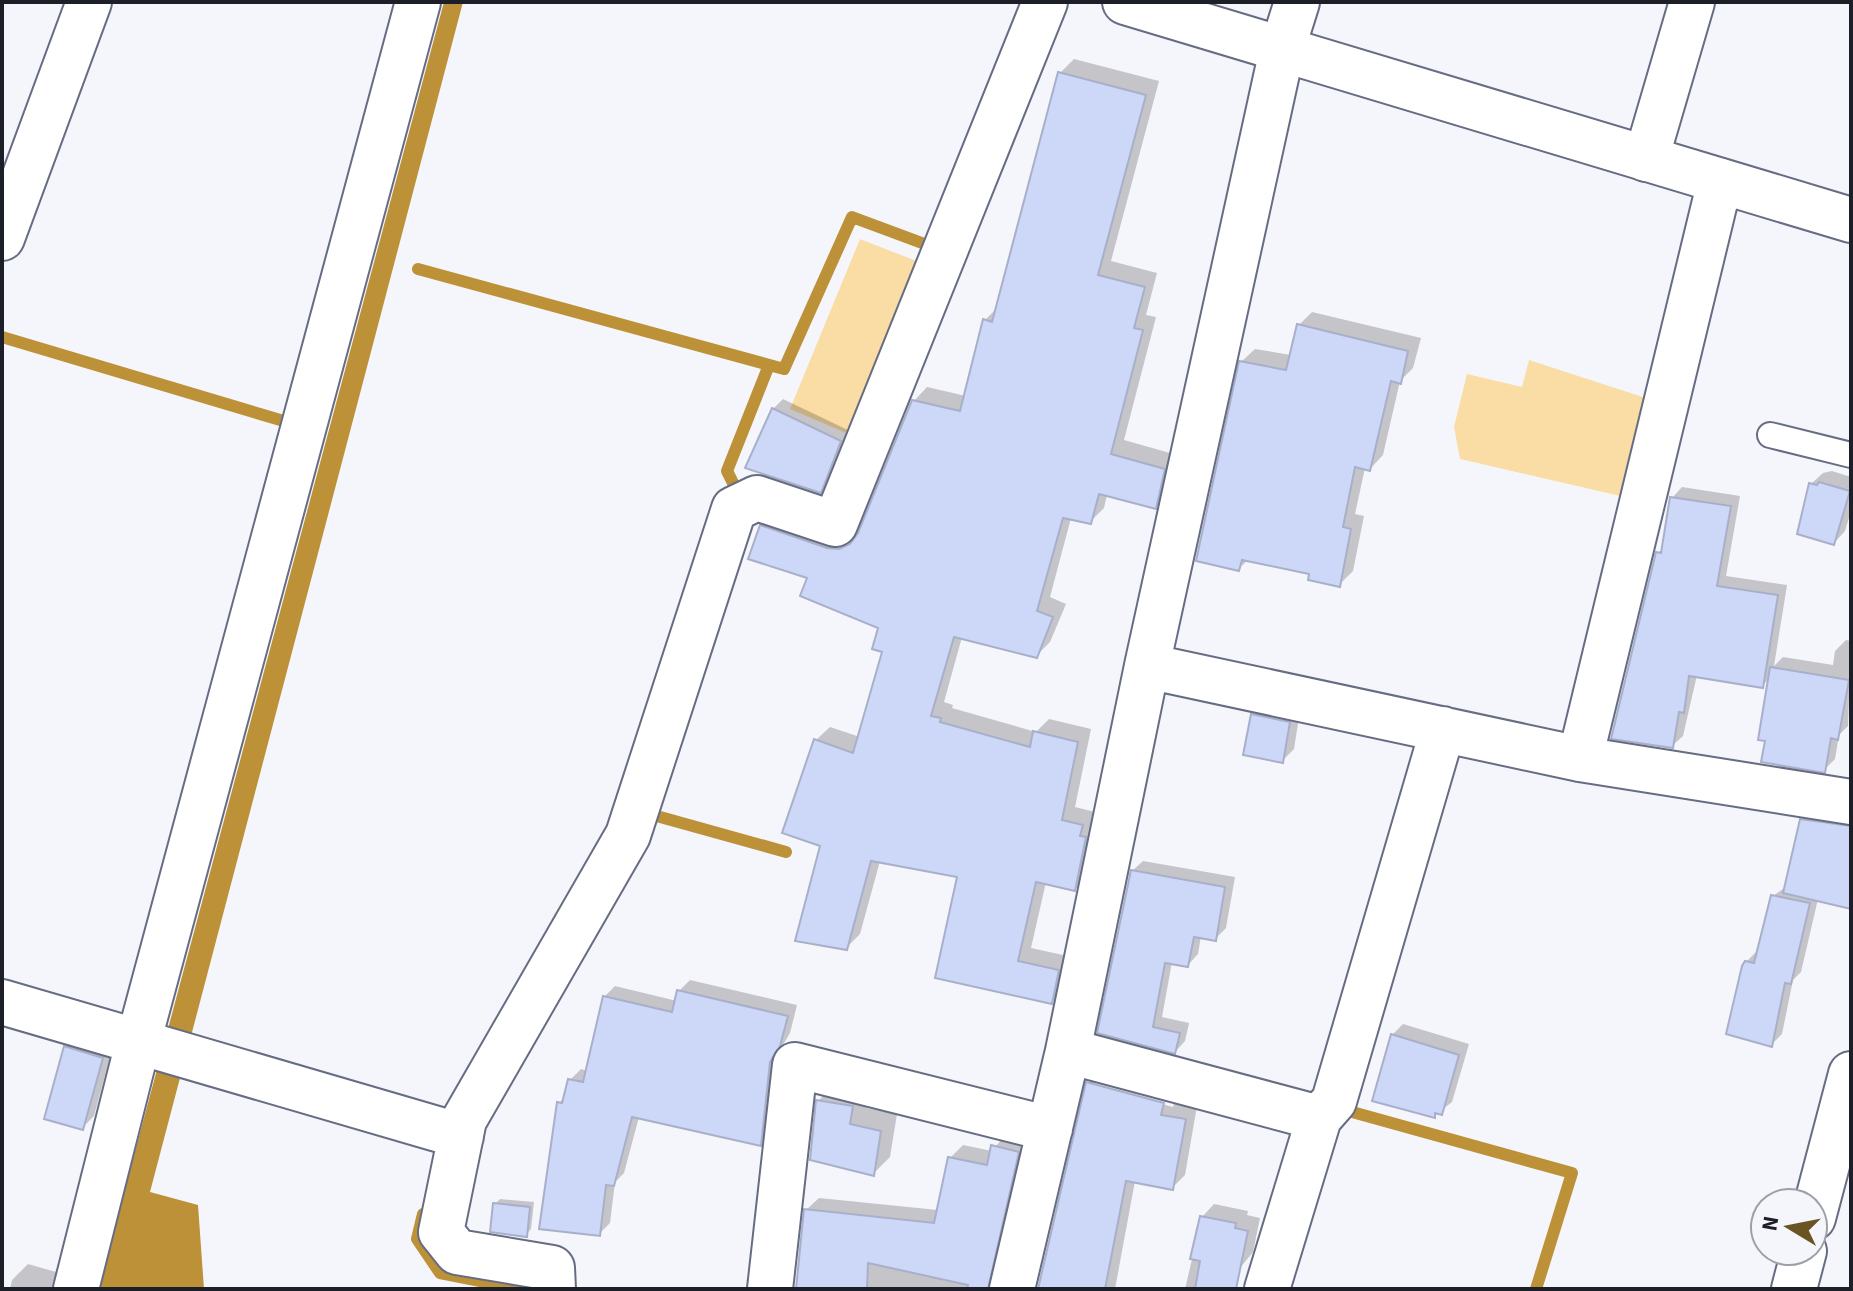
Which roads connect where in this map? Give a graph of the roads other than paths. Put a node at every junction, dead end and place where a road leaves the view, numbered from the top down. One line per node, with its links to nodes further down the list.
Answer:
1 (89, 2): 11 (street)
2 (418, 2): 19 (street)
3 (1045, 2): 24 (street)
4 (1125, 2): 7 (street)
5 (1297, 2): 7 (street)
6 (1692, 2): 8 (street)
7 (1282, 50): 8 (street); 14 (street)
8 (1646, 159): 9 (street)
9 (1720, 181): 10 (street); 16 (street)
10 (1851, 220)
11 (2, 238)
12 (1770, 435): 13 (lane)
13 (1851, 455)
14 (1147, 666): 15 (street); 20 (street)
15 (1443, 729): 16 (street); 22 (street)
16 (1580, 759): 17 (street)
17 (1851, 802)
18 (2, 1002): 19 (street)
19 (162, 1050): 24 (street); 27 (street)
20 (1068, 1051): 22 (street); 23 (street)
21 (1851, 1074): 25 (street)
22 (1319, 1118): 31 (street)
23 (1050, 1129): 29 (street); 30 (street)
24 (461, 1136): 28 (street)
25 (1821, 1187)
26 (1800, 1267): 32 (street)
27 (76, 1289)
28 (553, 1289)
29 (770, 1289)
30 (1012, 1289)
31 (1267, 1289)
32 (1794, 1289)

